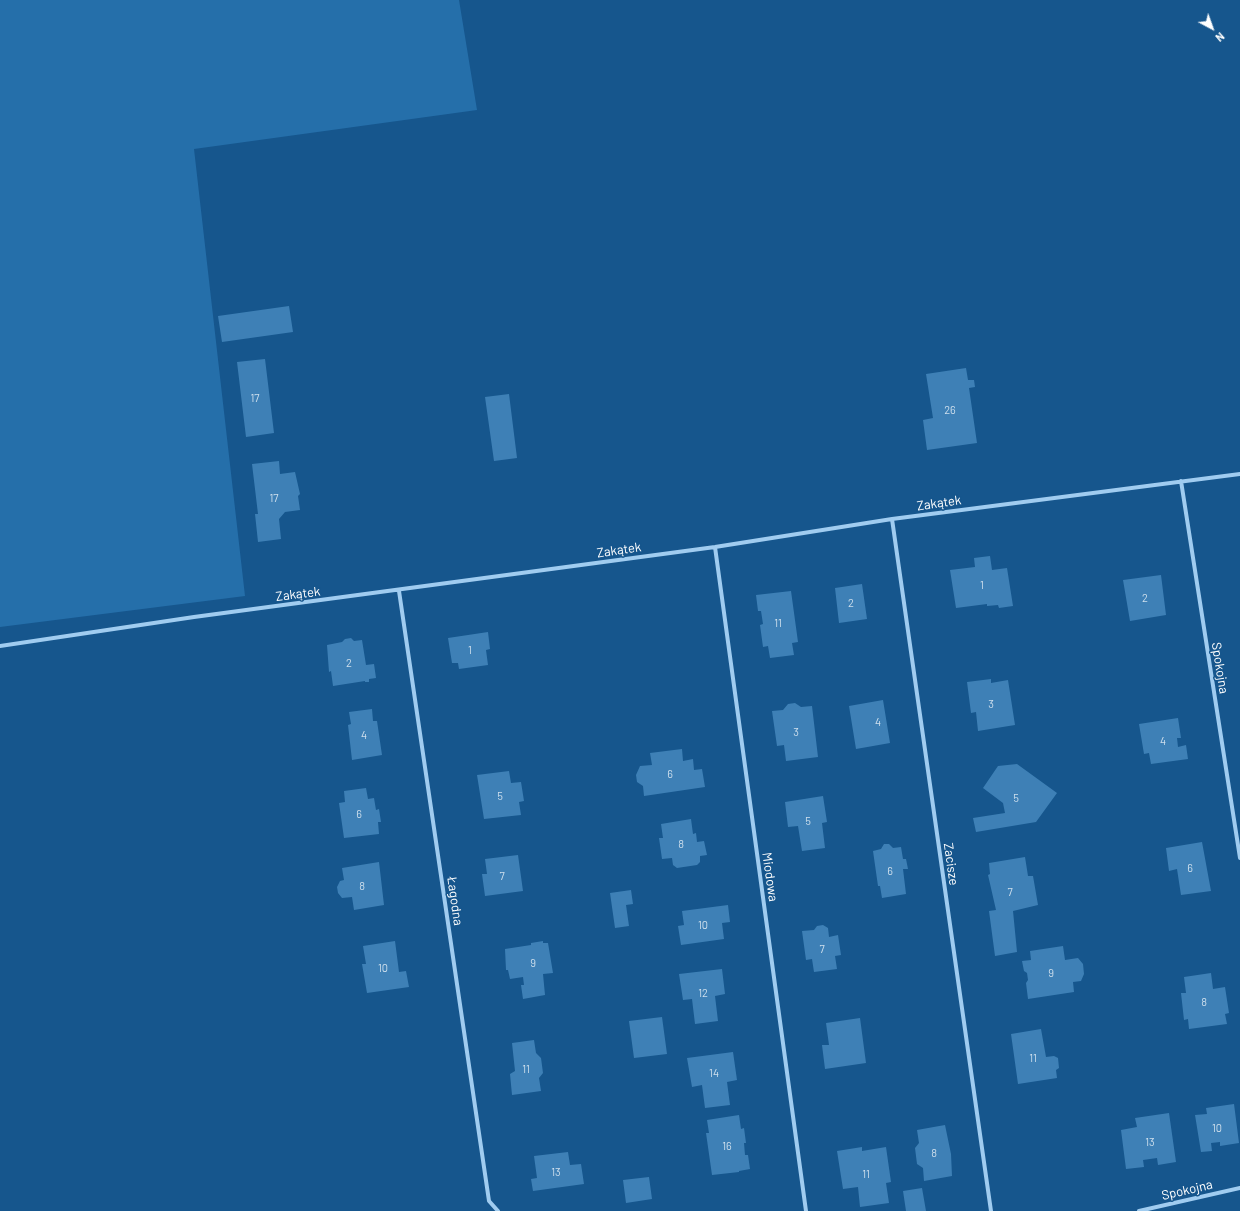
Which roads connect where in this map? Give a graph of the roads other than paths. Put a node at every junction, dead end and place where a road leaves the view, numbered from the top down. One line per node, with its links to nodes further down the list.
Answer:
1 (1240, 474): 2 (street, Zakątek)
2 (1181, 481): 3 (street, Zakątek); 7 (street, Spokojna)
3 (892, 519): 4 (street, Zakątek); 11 (street, Zacisze)
4 (715, 547): 5 (street, Zakątek); 10 (street, Miodowa)
5 (399, 590): 6 (street, Zakątek); 9 (street, Łagodna)
6 (0, 646)
7 (1240, 858)
8 (1240, 1188): 12 (street, Spokojna)
9 (498, 1211)
10 (806, 1211)
11 (991, 1211)
12 (1139, 1211)

